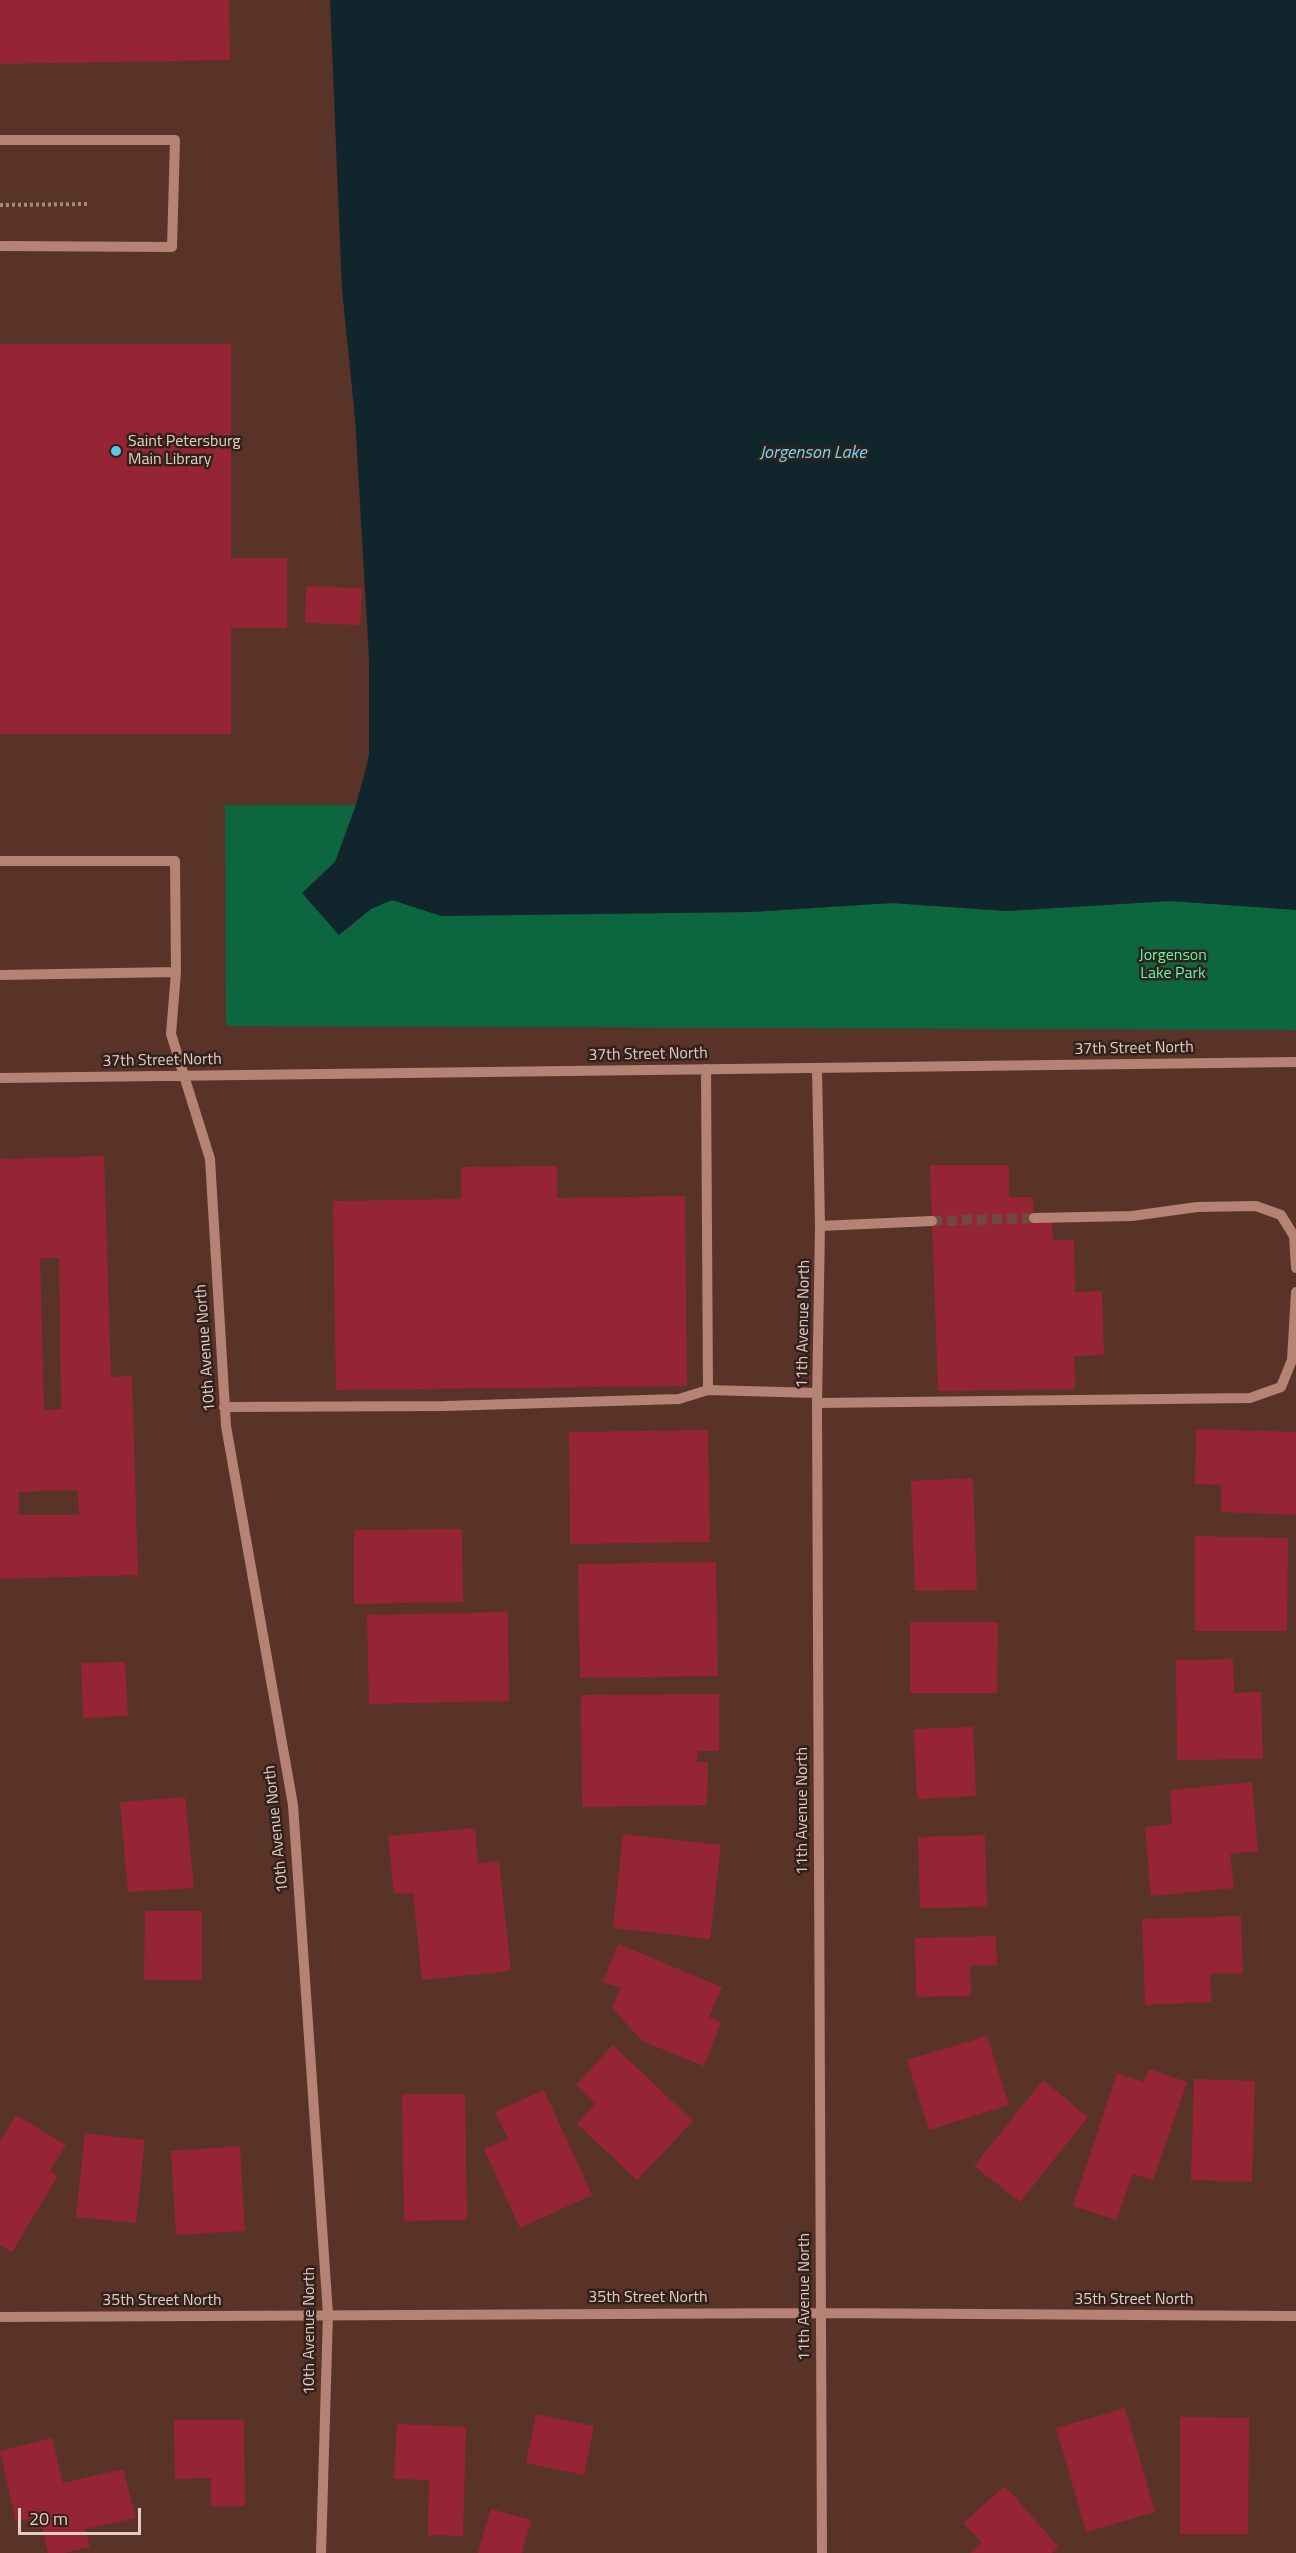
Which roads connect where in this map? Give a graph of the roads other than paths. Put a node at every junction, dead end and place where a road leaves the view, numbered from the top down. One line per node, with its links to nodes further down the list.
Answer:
1 (0, 140): 2 (street)
2 (0, 246)
3 (0, 861): 4 (street, 10th Avenue North)
4 (176, 972): 5 (street); 9 (street, 10th Avenue North)
5 (0, 975)
6 (1296, 1062): 7 (street, 37th Street North)
7 (817, 1068): 8 (street, 37th Street North); 13 (street, 11th Avenue North)
8 (706, 1069): 9 (street, 37th Street North); 17 (street)
9 (183, 1075): 10 (street, 37th Street North); 19 (street, 10th Avenue North)
10 (0, 1078)
11 (1034, 1218): 14 (street)
12 (932, 1221): 13 (street)
13 (820, 1226): 18 (street, 11th Avenue North)
14 (1296, 1268): 15 (street)
15 (1296, 1279)
16 (1296, 1292): 18 (street)
17 (708, 1390): 18 (street); 19 (street)
18 (818, 1398): 20 (street, 11th Avenue North)
19 (224, 1407): 21 (street, 10th Avenue North)
20 (819, 2313): 21 (street, 35th Street North); 22 (street, 35th Street North); 25 (street, 11th Avenue North)
21 (328, 2314): 23 (street, 35th Street North); 24 (street, 10th Avenue North)
22 (1296, 2316)
23 (0, 2317)
24 (321, 2553)
25 (822, 2553)

